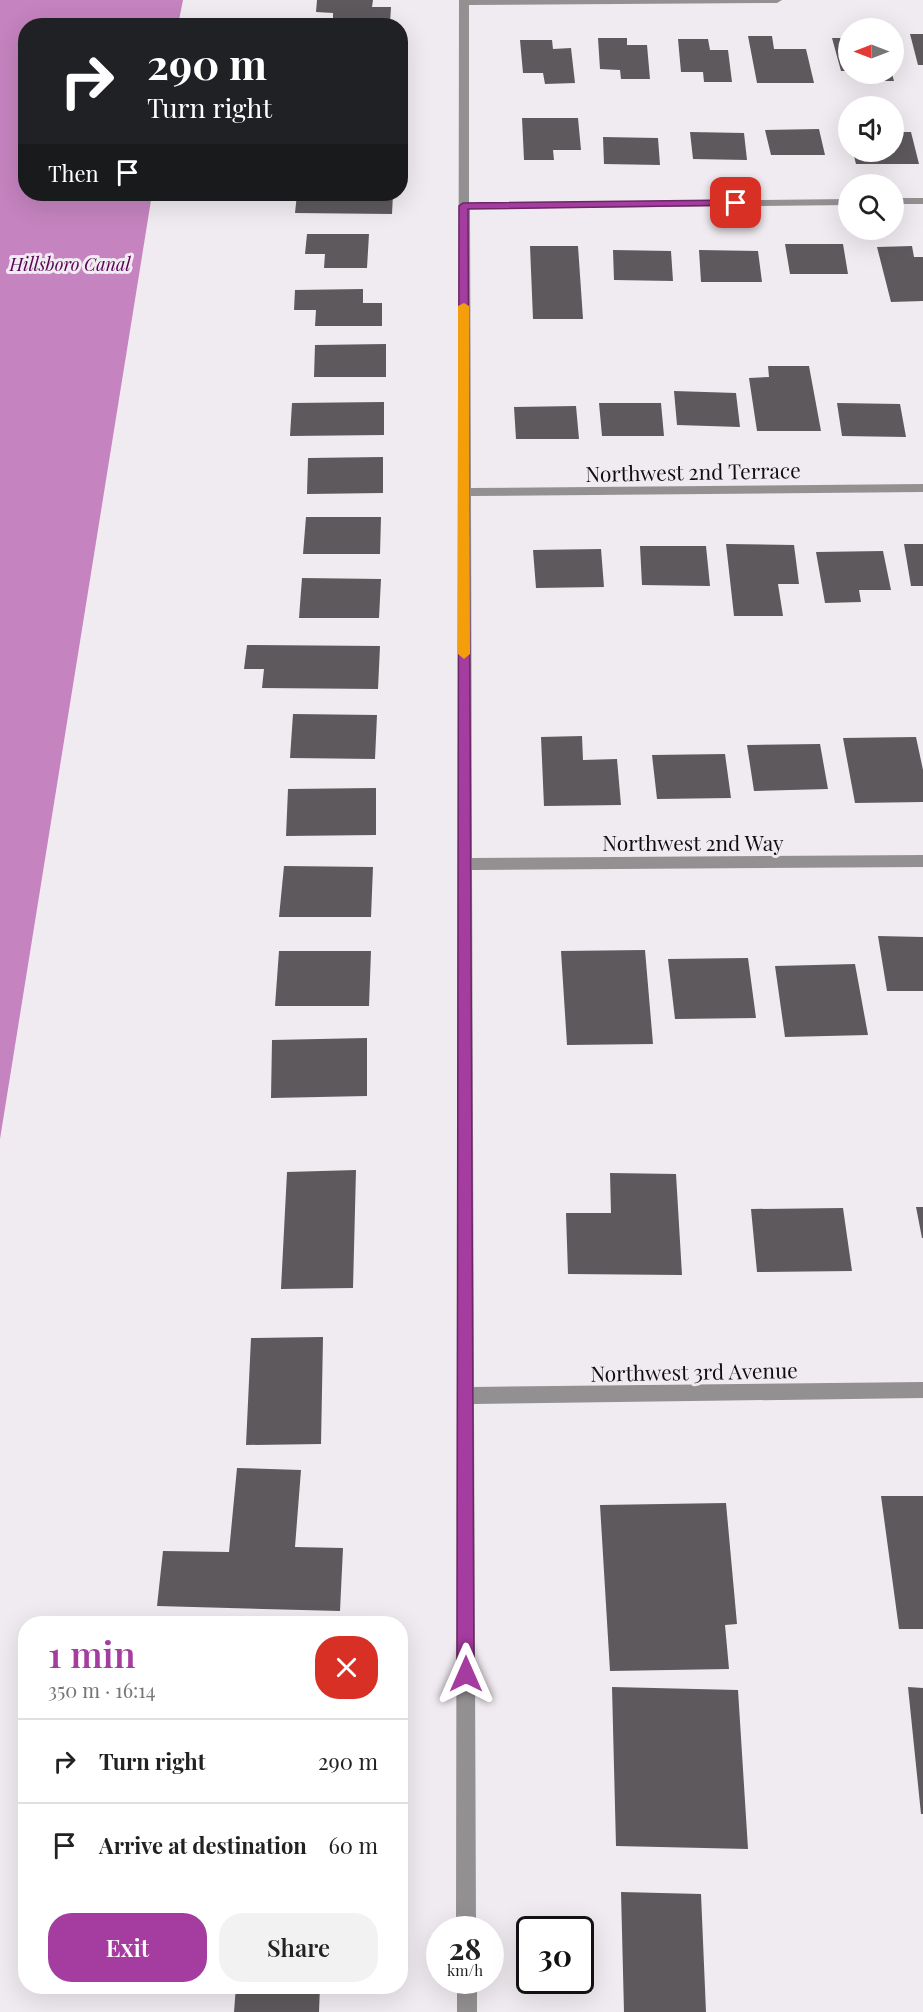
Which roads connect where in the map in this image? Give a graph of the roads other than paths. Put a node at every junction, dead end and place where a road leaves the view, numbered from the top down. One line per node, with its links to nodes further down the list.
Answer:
1 (777, 0): 2 (street)
2 (464, 1): 6 (street)
3 (838, 201): 6 (street)
4 (904, 201): 5 (street)
5 (923, 201)
6 (463, 206): 8 (street)
7 (923, 488): 8 (street, Northwest 2nd Terrace)
8 (464, 492): 10 (street)
9 (923, 861): 10 (street, Northwest 2nd Way)
10 (464, 864): 12 (street)
11 (923, 1390): 12 (street, Northwest 3rd Avenue)
12 (465, 1396): 13 (street)
13 (466, 1916)
14 (466, 1994): 15 (street)
15 (467, 2012)

